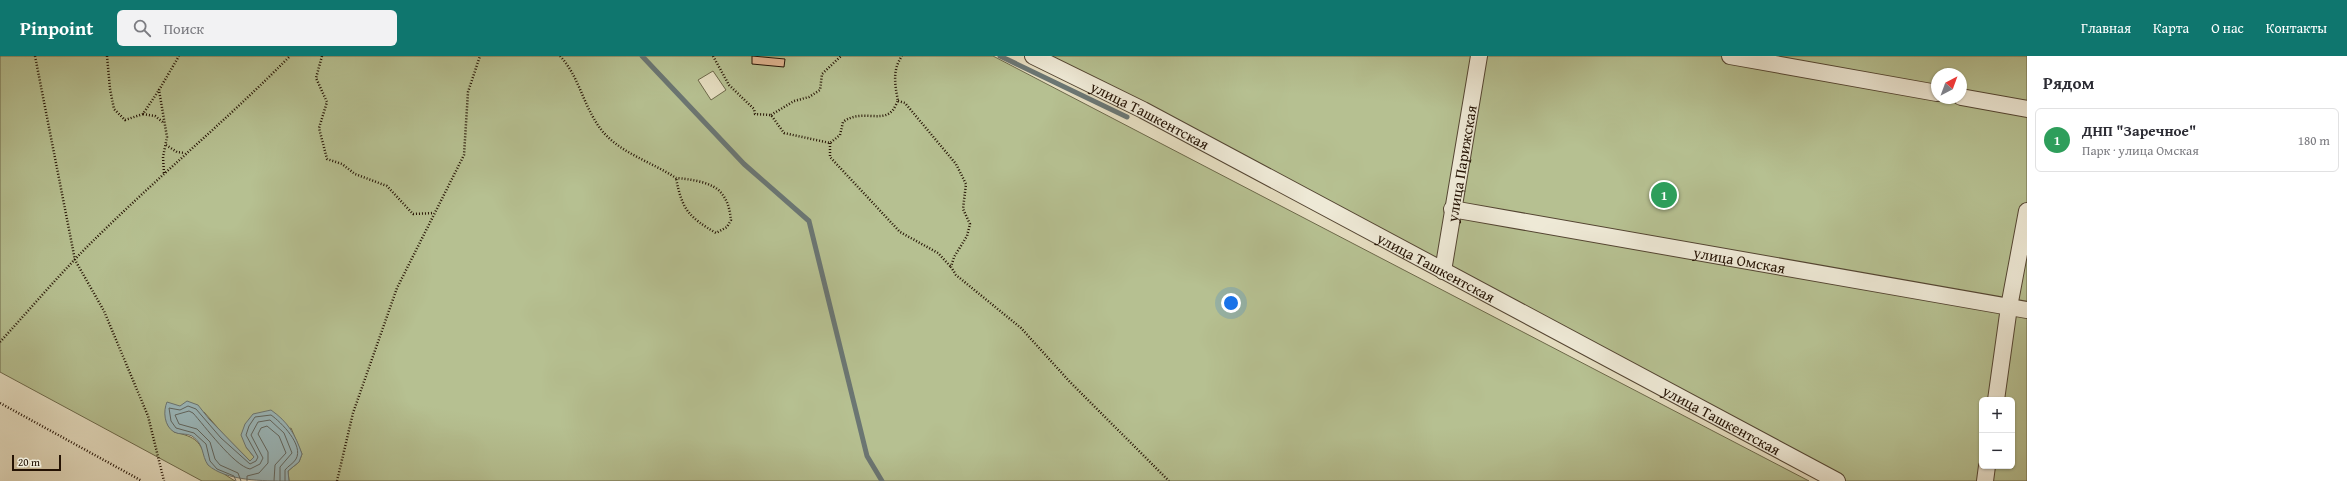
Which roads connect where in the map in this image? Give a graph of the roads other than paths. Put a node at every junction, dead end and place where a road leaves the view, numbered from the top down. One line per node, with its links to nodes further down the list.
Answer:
1 (1033, 56): 9 (street, улица Ташкентская)
2 (1479, 56): 7 (street, улица Парижская)
3 (1730, 56): 4 (street)
4 (1931, 92)
5 (1967, 98): 6 (street)
6 (2027, 109)
7 (1452, 209): 9 (street, улица Парижская); 10 (street, улица Омская)
8 (2027, 211): 10 (street)
9 (1442, 271): 14 (street, улица Ташкентская)
10 (2009, 307): 11 (street, улица Омская); 12 (street)
11 (2027, 310)
12 (1996, 397)
13 (1987, 469): 15 (street)
14 (1837, 481)
15 (1985, 481)

